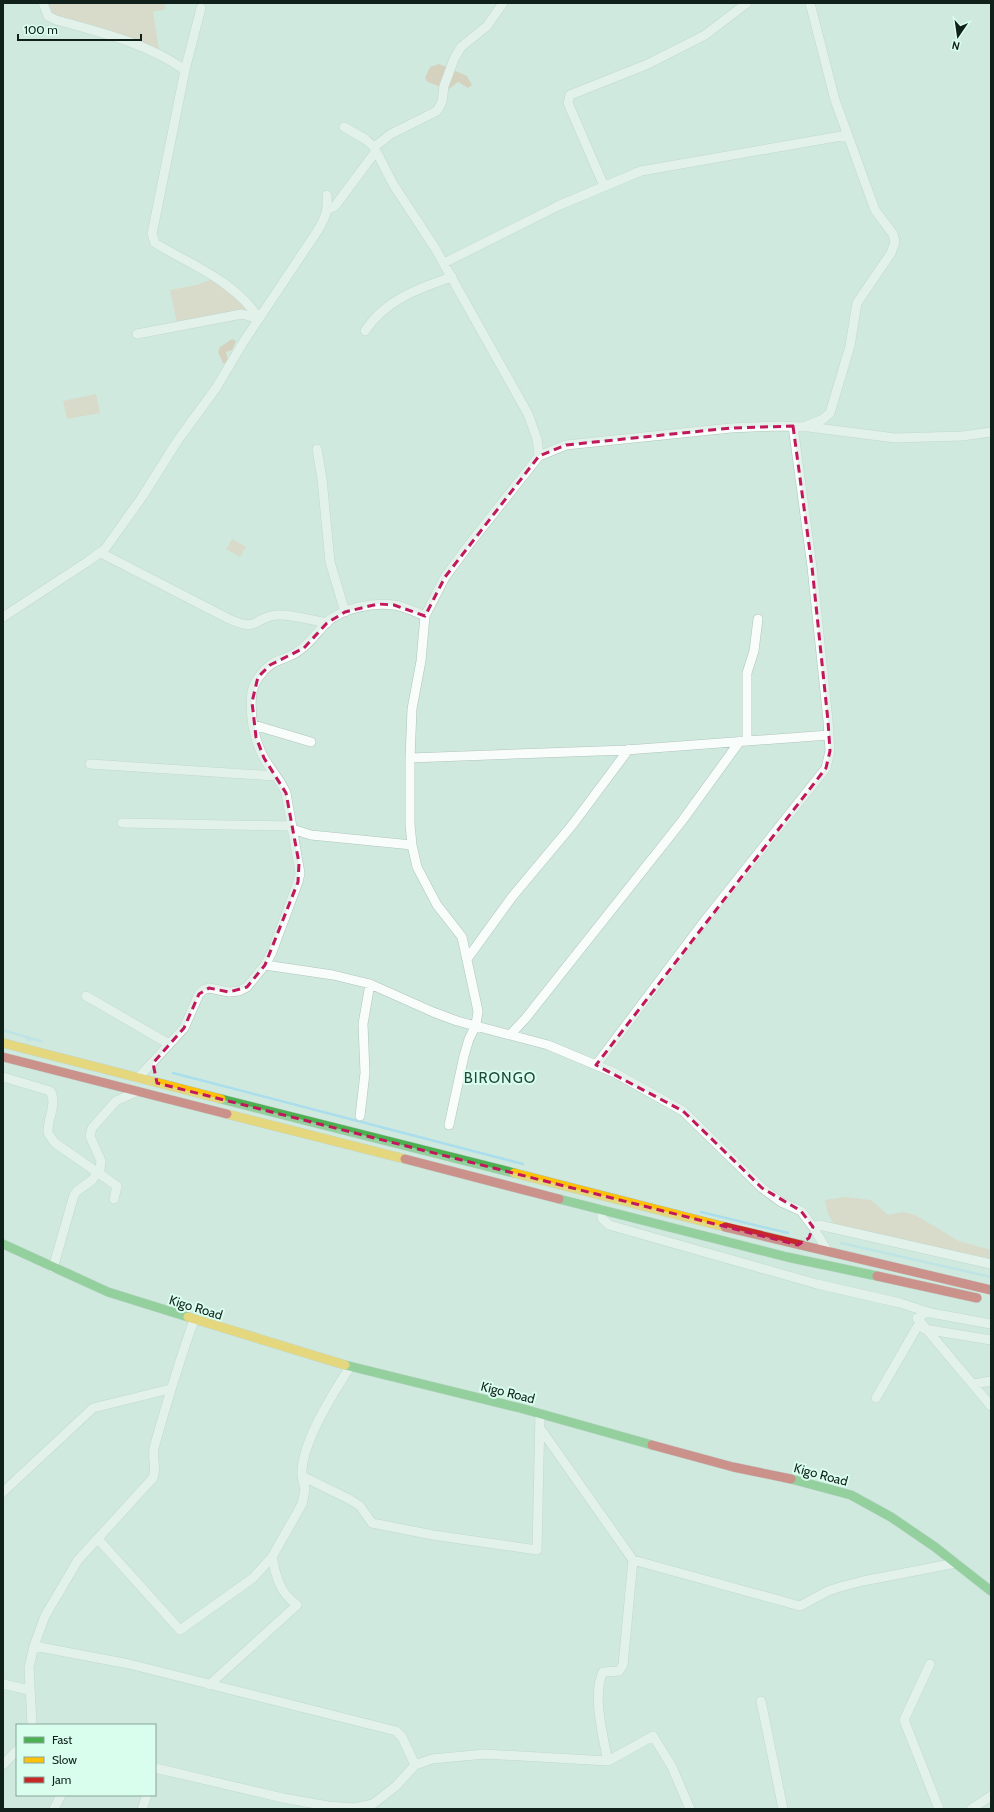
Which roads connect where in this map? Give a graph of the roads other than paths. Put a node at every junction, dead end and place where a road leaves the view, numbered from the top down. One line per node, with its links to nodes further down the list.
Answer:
1 (43, 3): 6 (street)
2 (503, 3): 9 (street)
3 (747, 3): 10 (street)
4 (810, 3): 8 (street)
5 (200, 8): 6 (street)
6 (185, 70): 15 (street)
7 (344, 127): 9 (street)
8 (847, 135): 10 (street); 19 (street)
9 (375, 149): 12 (street); 13 (street)
10 (604, 186): 13 (street)
11 (327, 195): 12 (street)
12 (328, 209): 15 (street)
13 (444, 263): 14 (street)
14 (452, 277): 16 (street); 22 (street)
15 (259, 319): 17 (street); 23 (street)
16 (365, 331)
17 (136, 334)
18 (793, 426): 19 (street); 22 (street); 30 (street)
19 (805, 427): 20 (street)
20 (991, 432)
21 (317, 449): 24 (street)
22 (538, 456): 26 (street)
23 (101, 553): 25 (street); 28 (street)
24 (345, 612): 26 (street); 28 (street)
25 (3, 616)
26 (425, 616): 34 (street)
27 (758, 619): 31 (street)
28 (327, 623): 29 (street)
29 (254, 725): 32 (street); 36 (street)
30 (829, 735): 31 (street); 50 (street)
31 (744, 741): 33 (street); 45 (street)
32 (310, 742)
33 (630, 749): 34 (street); 40 (street)
34 (410, 758): 39 (street)
35 (90, 764): 36 (street)
36 (276, 776): 38 (street)
37 (122, 823): 38 (street)
38 (291, 827): 39 (street); 41 (street)
39 (412, 845): 40 (street)
40 (467, 959): 44 (street)
41 (265, 965): 42 (street); 47 (street)
42 (370, 984): 44 (street); 57 (street)
43 (86, 996): 47 (street)
44 (476, 1025): 45 (street); 58 (street)
45 (510, 1035): 50 (street)
46 (3, 1043): 52 (main road)
47 (169, 1044): 49 (street)
48 (3, 1057): 53 (main road)
49 (153, 1063): 52 (street); 54 (street)
50 (596, 1065): 62 (street)
51 (3, 1077): 59 (street)
52 (138, 1078): 54 (main road)
53 (103, 1082): 55 (main road); 56 (street)
54 (157, 1083): 63 (main road)
55 (139, 1091): 56 (street); 61 (main road)
56 (116, 1101): 59 (street)
57 (360, 1116)
58 (449, 1125)
59 (98, 1174): 60 (street); 67 (street)
60 (114, 1199)
61 (602, 1210): 69 (main road); 70 (street)
62 (813, 1227): 63 (street); 65 (street); 66 (street)
63 (798, 1245): 65 (main road)
64 (4, 1247): 67 (main road, Kigo Road)
65 (828, 1252): 68 (main road)
66 (991, 1264)
67 (53, 1268): 72 (main road, Kigo Road)
68 (991, 1290)
69 (988, 1300)
70 (900, 1303): 71 (street); 74 (street)
71 (931, 1313): 73 (street); 74 (street)
72 (194, 1320): 76 (main road, Kigo Road); 79 (street)
73 (991, 1324)
74 (922, 1325): 75 (street); 78 (street); 80 (street)
75 (991, 1340)
76 (350, 1367): 82 (main road, Kigo Road); 84 (street)
77 (991, 1381): 78 (street)
78 (973, 1384): 81 (street)
79 (170, 1389): 85 (street); 86 (street)
80 (876, 1398)
81 (991, 1406)
82 (540, 1414): 83 (street); 89 (main road, Kigo Road)
83 (540, 1428): 84 (street); 88 (street)
84 (302, 1476): 87 (street)
85 (3, 1492)
86 (98, 1539): 87 (street); 91 (street)
87 (272, 1557): 94 (street)
88 (633, 1560): 89 (street); 99 (street)
89 (956, 1563): 90 (main road, Kigo Road)
90 (991, 1591)
91 (34, 1646): 94 (street); 95 (street)
92 (930, 1664): 111 (street)
93 (3, 1684): 95 (street)
94 (209, 1685): 101 (street)
95 (29, 1690): 97 (street)
96 (761, 1701): 110 (street)
97 (32, 1724)
98 (16, 1751): 100 (street)
99 (608, 1761): 101 (street); 109 (street)
100 (3, 1765)
101 (415, 1765): 106 (street)
102 (156, 1768): 106 (street)
103 (60, 1796): 107 (street)
104 (147, 1796): 108 (street)
105 (991, 1796): 112 (street)
106 (375, 1807)
107 (54, 1809)
108 (142, 1809)
109 (690, 1809)
110 (783, 1809)
111 (939, 1809)
112 (971, 1809)

